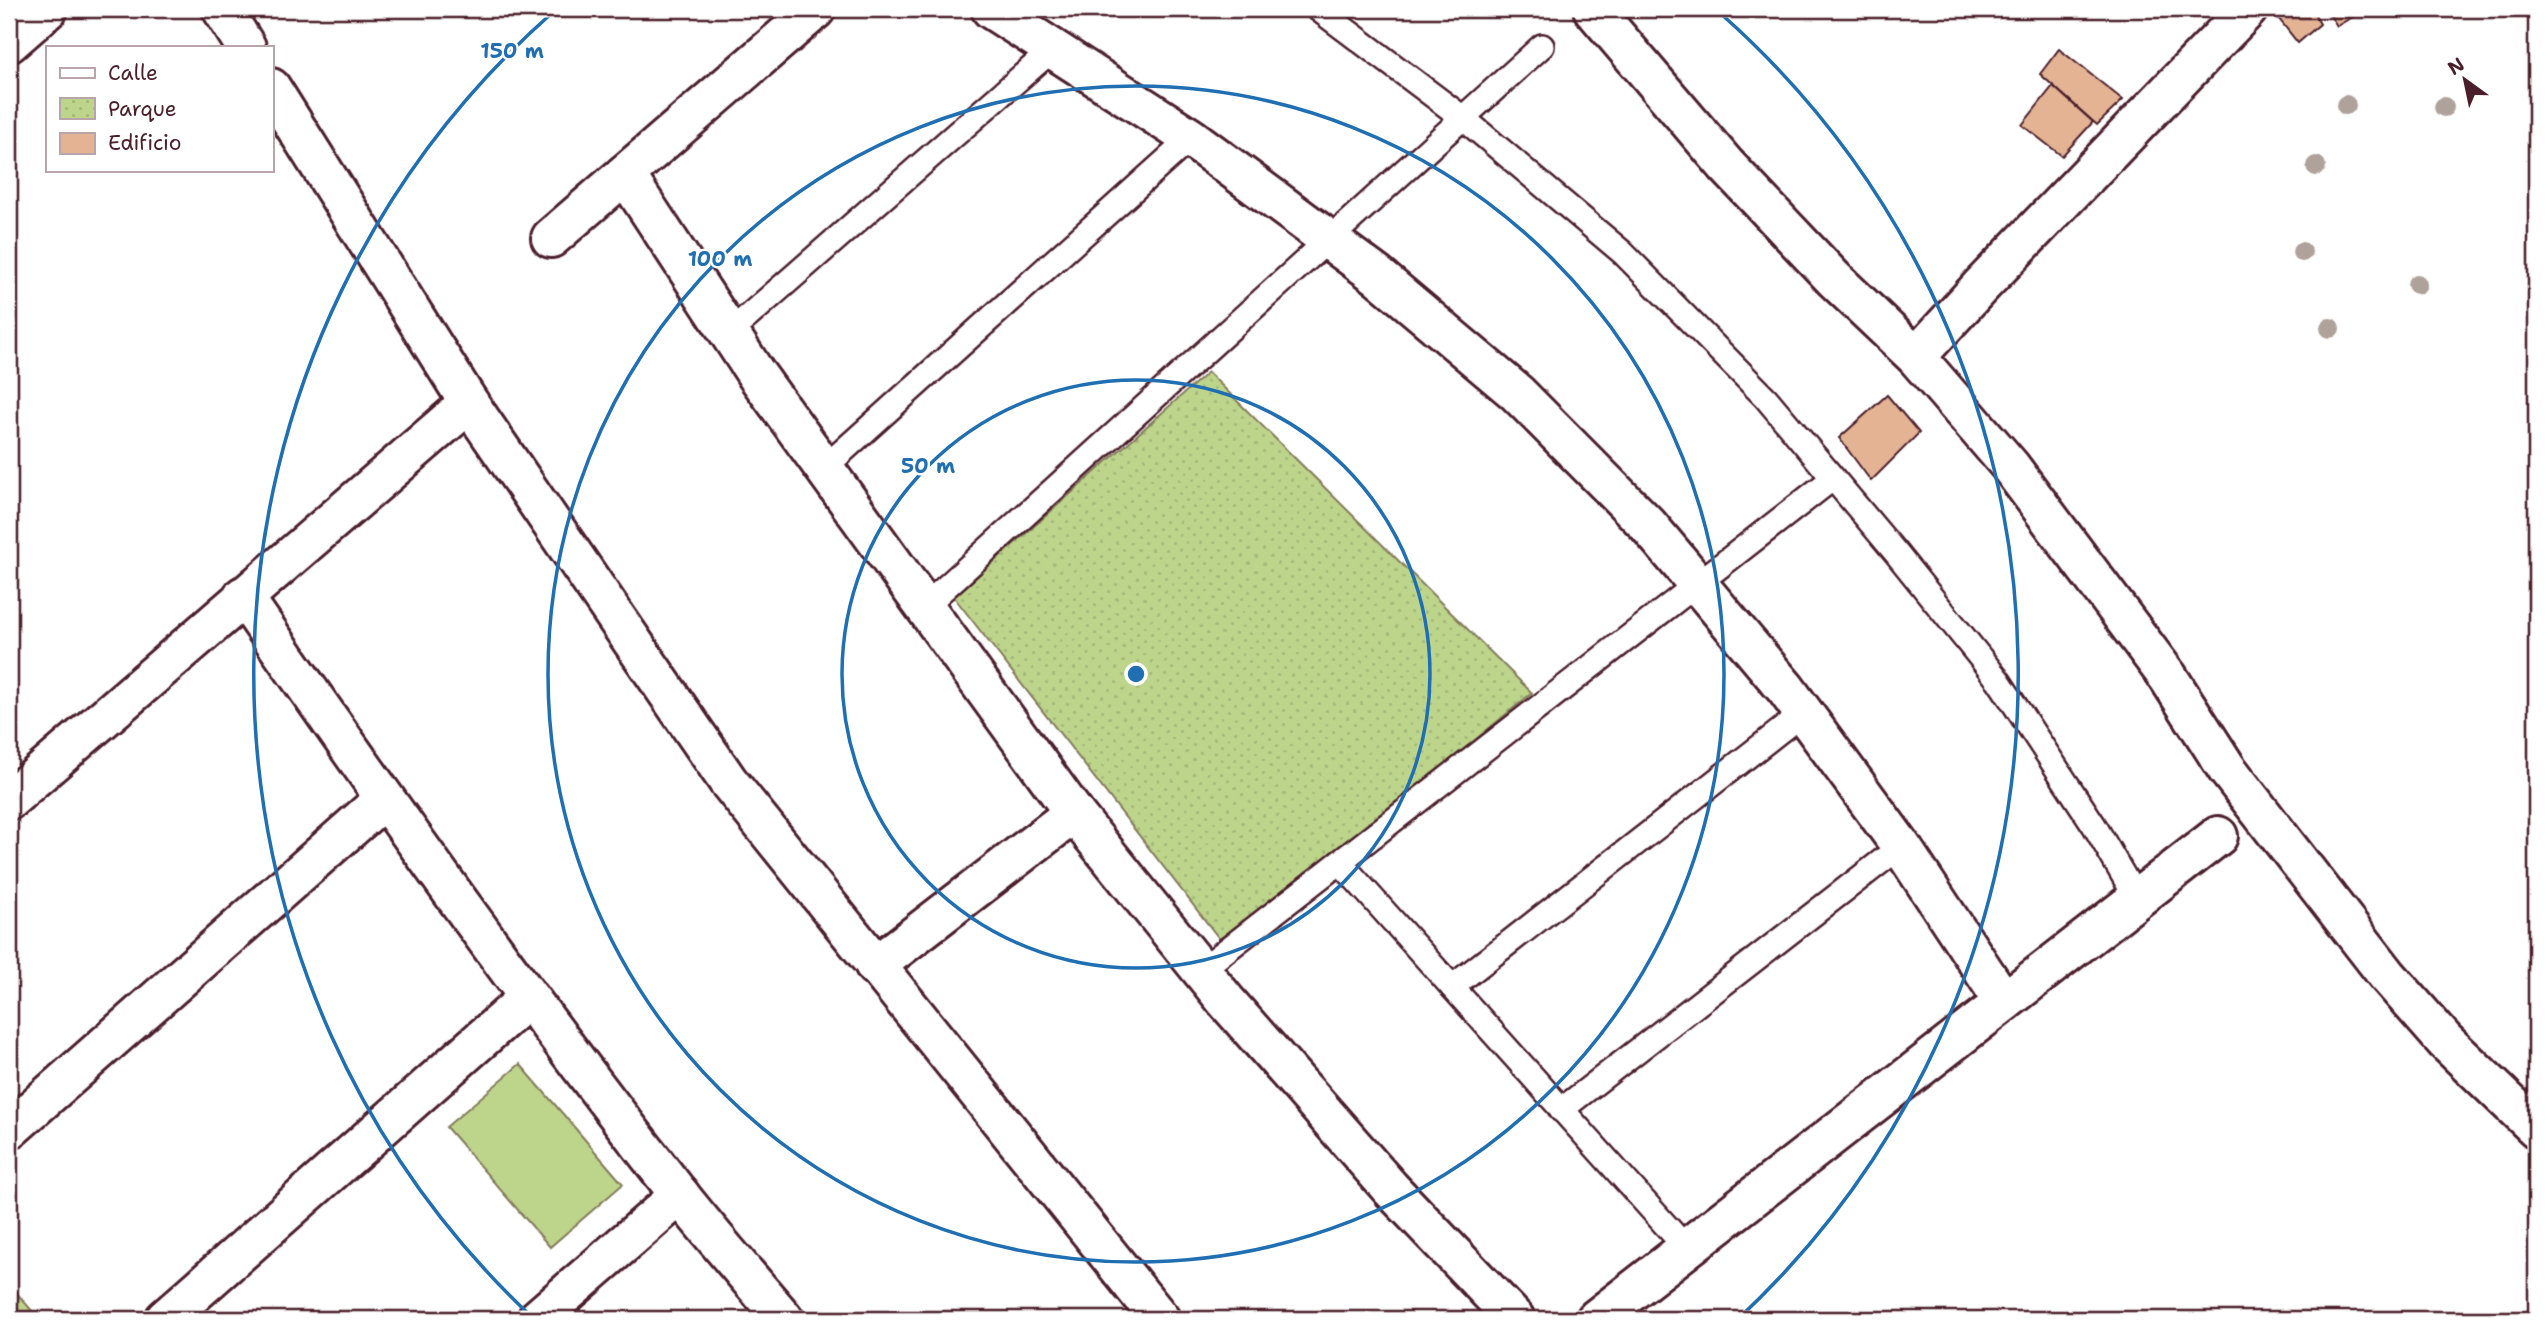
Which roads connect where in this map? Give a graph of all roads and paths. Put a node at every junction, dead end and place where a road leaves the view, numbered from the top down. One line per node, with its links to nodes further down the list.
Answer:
1 (48, 9): 8 (street)
2 (222, 9): 9 (street)
3 (816, 9): 15 (street)
4 (991, 9): 11 (street)
5 (1318, 9): 13 (lane)
6 (1593, 9): 19 (street)
7 (2248, 9): 19 (street)
8 (9, 43)
9 (245, 46)
10 (1542, 46): 13 (lane)
11 (1053, 48): 14 (street); 18 (lane)
12 (273, 91): 20 (street)
13 (1463, 118): 17 (lane); 22 (lane)
14 (1191, 138): 17 (street); 21 (lane)
15 (625, 174): 16 (street); 18 (street)
16 (551, 238)
17 (1329, 240): 23 (street); 25 (lane)
18 (729, 333): 21 (street)
19 (1916, 356): 40 (street)
20 (469, 403): 24 (street); 34 (street)
21 (824, 468): 25 (street)
22 (1832, 479): 23 (lane); 33 (lane)
23 (1698, 584): 26 (street); 32 (lane)
24 (243, 596): 27 (street); 28 (street)
25 (925, 606): 29 (street)
26 (1803, 713): 31 (street); 36 (lane)
27 (384, 799): 37 (street); 41 (street)
28 (9, 800)
29 (1074, 813): 34 (street); 35 (street)
30 (2218, 836): 33 (street)
31 (1901, 846): 38 (street); 39 (lane)
32 (1340, 862): 35 (lane); 36 (lane)
33 (2137, 898): 38 (street)
34 (875, 966): 47 (street)
35 (1201, 970): 48 (street)
36 (1452, 987): 39 (lane)
37 (528, 998): 42 (street); 44 (street)
38 (2004, 1002): 43 (street)
39 (1561, 1110): 43 (lane)
40 (2536, 1128)
41 (9, 1130)
42 (680, 1195): 45 (street); 46 (street)
43 (1687, 1249): 49 (street)
44 (165, 1319)
45 (537, 1319)
46 (784, 1319)
47 (1160, 1319)
48 (1515, 1319)
49 (1596, 1319)

